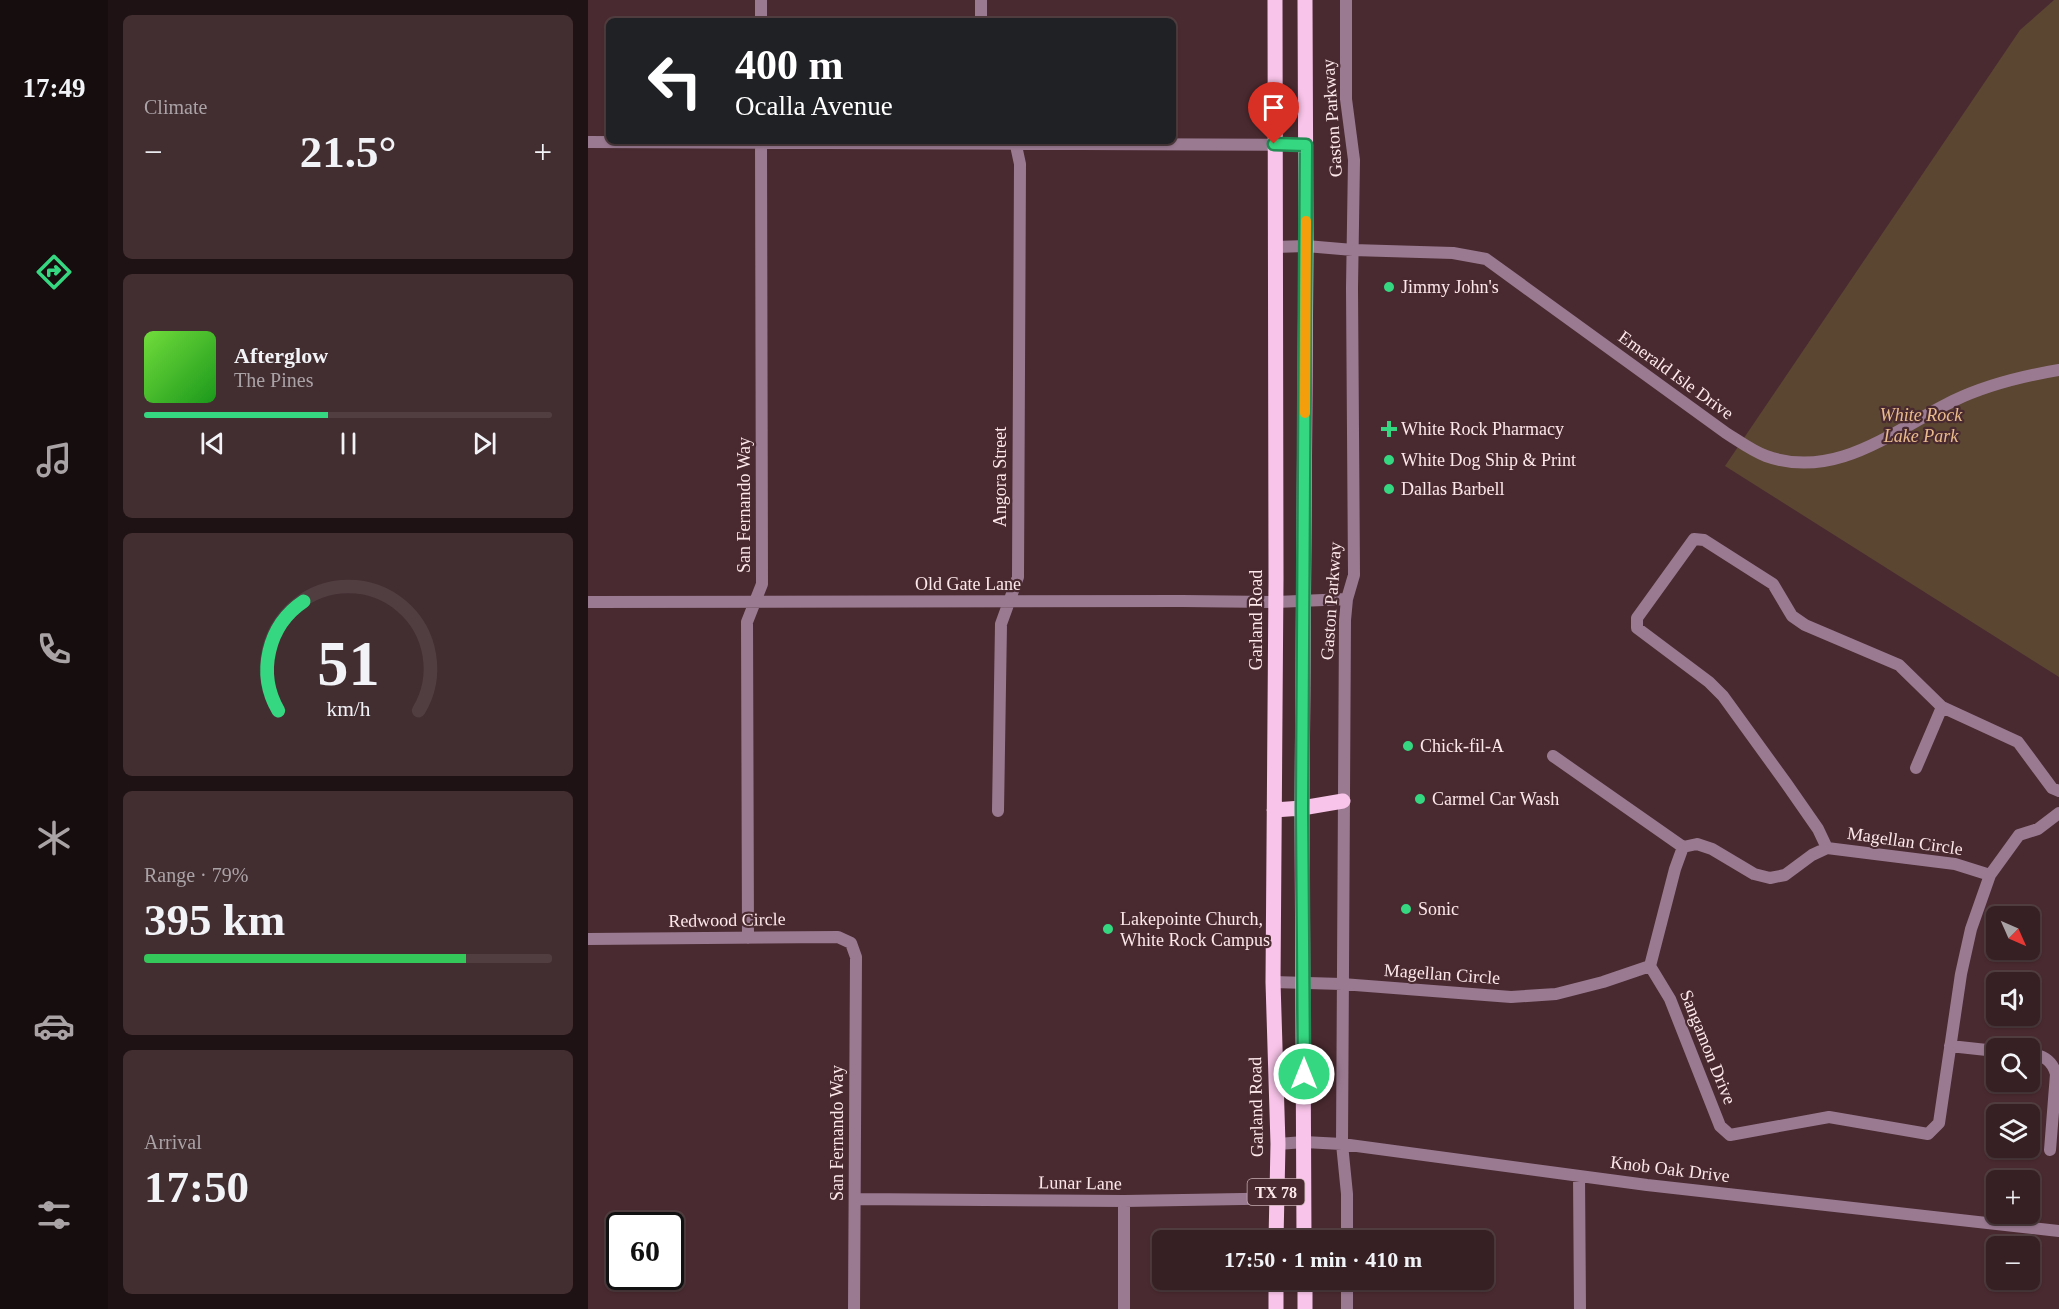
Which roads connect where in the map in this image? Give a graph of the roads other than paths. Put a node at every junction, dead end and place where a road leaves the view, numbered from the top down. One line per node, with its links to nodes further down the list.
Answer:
1 (762, 0): 6 (street)
2 (981, 0): 7 (street)
3 (1275, 0): 13 (main road, Garland Road / TX 78)
4 (1305, 0): 14 (main road, TX 78)
5 (1346, 0): 17 (street, Gaston Parkway)
6 (761, 18)
7 (981, 18)
8 (588, 142): 9 (street)
9 (606, 142)
10 (1176, 143): 13 (street)
11 (761, 144): 22 (street, San Fernando Way)
12 (1016, 144): 23 (street, Angora Street)
13 (1274, 144): 14 (street); 16 (main road, Garland Road / TX 78)
14 (1306, 145): 15 (main road, TX 78)
15 (1306, 246): 16 (street, Emerald Isle Drive); 17 (street, Emerald Isle Drive); 20 (main road, TX 78)
16 (1275, 247): 24 (main road, Garland Road / TX 78)
17 (1353, 250): 18 (street, Emerald Isle Drive); 19 (street, Gaston Parkway)
18 (2059, 370)
19 (1347, 599): 20 (street, Old Gate Lane); 29 (street, Gaston Parkway)
20 (1304, 601): 24 (street, Old Gate Lane); 30 (main road, TX 78)
21 (588, 602): 22 (street, Old Gate Lane)
22 (755, 602): 23 (street, Old Gate Lane); 37 (street, San Fernando Way)
23 (1008, 602): 24 (street, Old Gate Lane); 32 (street, Angora Street)
24 (1276, 602): 31 (main road, Garland Road / TX 78)
25 (1942, 707): 27 (street); 28 (street); 35 (street)
26 (1553, 756): 34 (street)
27 (1916, 768)
28 (2059, 790)
29 (1343, 801): 30 (main road); 43 (street, Gaston Parkway)
30 (1302, 808): 31 (main road); 42 (main road, TX 78)
31 (1274, 810): 41 (main road, Garland Road / TX 78)
32 (998, 811)
33 (2059, 813): 36 (street)
34 (1683, 847): 35 (street, Magellan Circle); 40 (street)
35 (1827, 848): 36 (street, Magellan Circle)
36 (1990, 875): 44 (street)
37 (748, 938): 38 (street, Redwood Circle); 39 (street, Redwood Circle)
38 (588, 939)
39 (856, 957): 54 (street, San Fernando Way)
40 (1650, 966): 43 (street, Magellan Circle); 44 (street, Sangamon Drive)
41 (1273, 982): 42 (street, Magellan Circle); 48 (main road, Garland Road / TX 78)
42 (1304, 983): 43 (street, Magellan Circle); 47 (main road, TX 78)
43 (1342, 984): 49 (street, Gaston Parkway)
44 (1950, 1046): 45 (street)
45 (1986, 1050)
46 (2040, 1057): 50 (street)
47 (1304, 1142): 48 (street, Knob Oak Drive); 49 (street, Knob Oak Drive); 53 (main road, TX 78)
48 (1278, 1144): 52 (main road, Garland Road / TX 78)
49 (1342, 1144): 51 (street, Knob Oak Drive); 58 (street, Gaston Parkway)
50 (2050, 1150)
51 (1579, 1176): 59 (street, Knob Oak Drive); 68 (street)
52 (1276, 1198): 53 (street, Lunar Lane); 55 (street, Lunar Lane); 56 (main road, Garland Road / TX 78)
53 (1304, 1198): 57 (main road, TX 78)
54 (855, 1199): 55 (street, Lunar Lane); 63 (street, San Fernando Way)
55 (1124, 1201): 64 (street)
56 (1276, 1230)
57 (1304, 1230)
58 (1347, 1230)
59 (2059, 1232)
60 (1276, 1290): 65 (main road)
61 (1305, 1290): 66 (main road)
62 (1347, 1290): 67 (street)
63 (854, 1309)
64 (1124, 1309)
65 (1276, 1309)
66 (1305, 1309)
67 (1347, 1309)
68 (1580, 1309)

